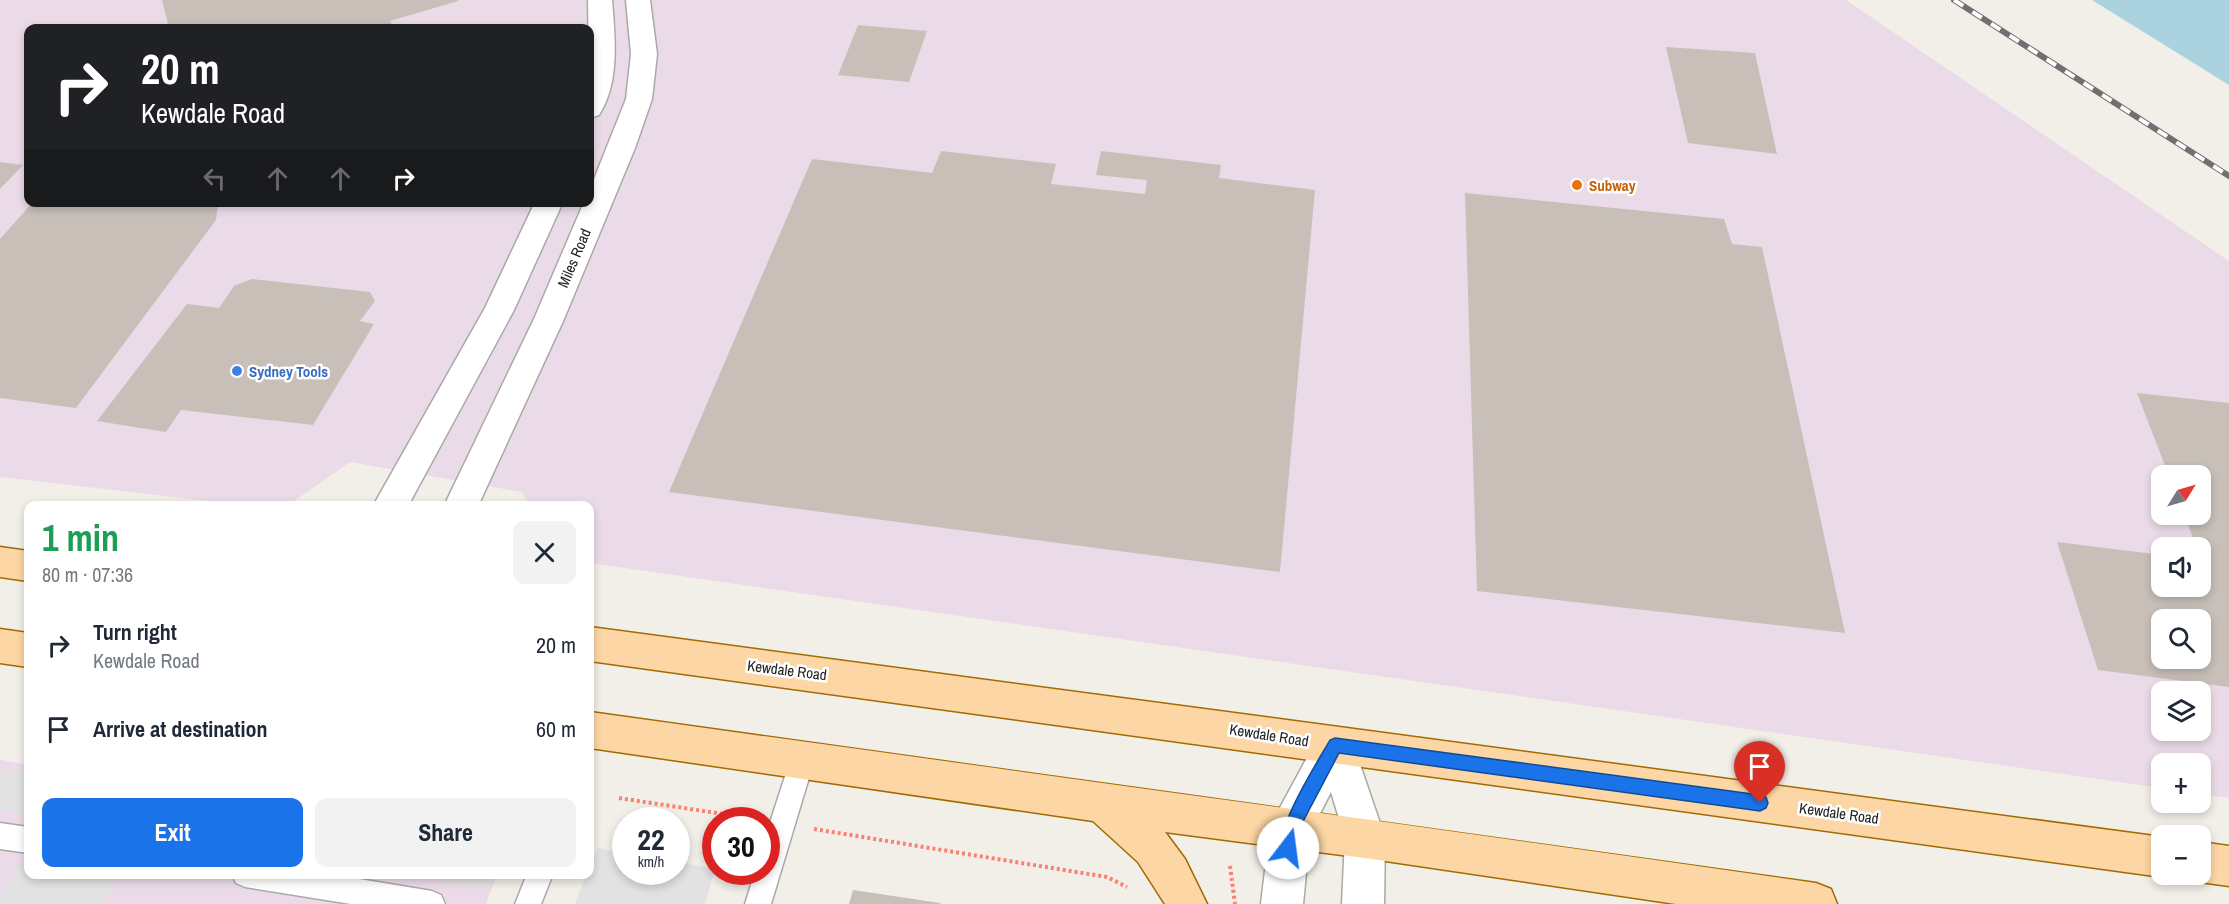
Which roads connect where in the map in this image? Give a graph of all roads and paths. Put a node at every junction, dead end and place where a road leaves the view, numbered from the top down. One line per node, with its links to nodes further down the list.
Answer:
1 (600, 0): 3 (street)
2 (638, 0): 6 (street, Miles Road)
3 (594, 98)
4 (547, 207): 5 (street)
5 (393, 501)
6 (463, 501)
7 (0, 562): 8 (main road)
8 (24, 565)
9 (594, 645): 13 (main road, Kewdale Road)
10 (0, 646): 11 (main road)
11 (24, 649)
12 (594, 738): 14 (main road)
13 (1335, 745): 19 (street); 21 (street); 23 (main road, Kewdale Road)
14 (802, 761): 16 (main road); 18 (lane)
15 (619, 798): 17 (path)
16 (1100, 802): 19 (main road); 33 (main road)
17 (702, 811)
18 (782, 824): 29 (path); 32 (lane)
19 (1290, 830): 21 (main road); 35 (street)
20 (0, 836): 22 (lane)
21 (1365, 838): 36 (street); 37 (main road)
22 (24, 839)
23 (2151, 856)
24 (2211, 864): 26 (main road)
25 (1230, 866): 34 (path)
26 (2229, 866)
27 (276, 879): 30 (lane)
28 (538, 879): 31 (lane)
29 (1134, 893)
30 (432, 904)
31 (528, 904)
32 (758, 904)
33 (1186, 904)
34 (1235, 904)
35 (1282, 904)
36 (1362, 904)
37 (1816, 904)

